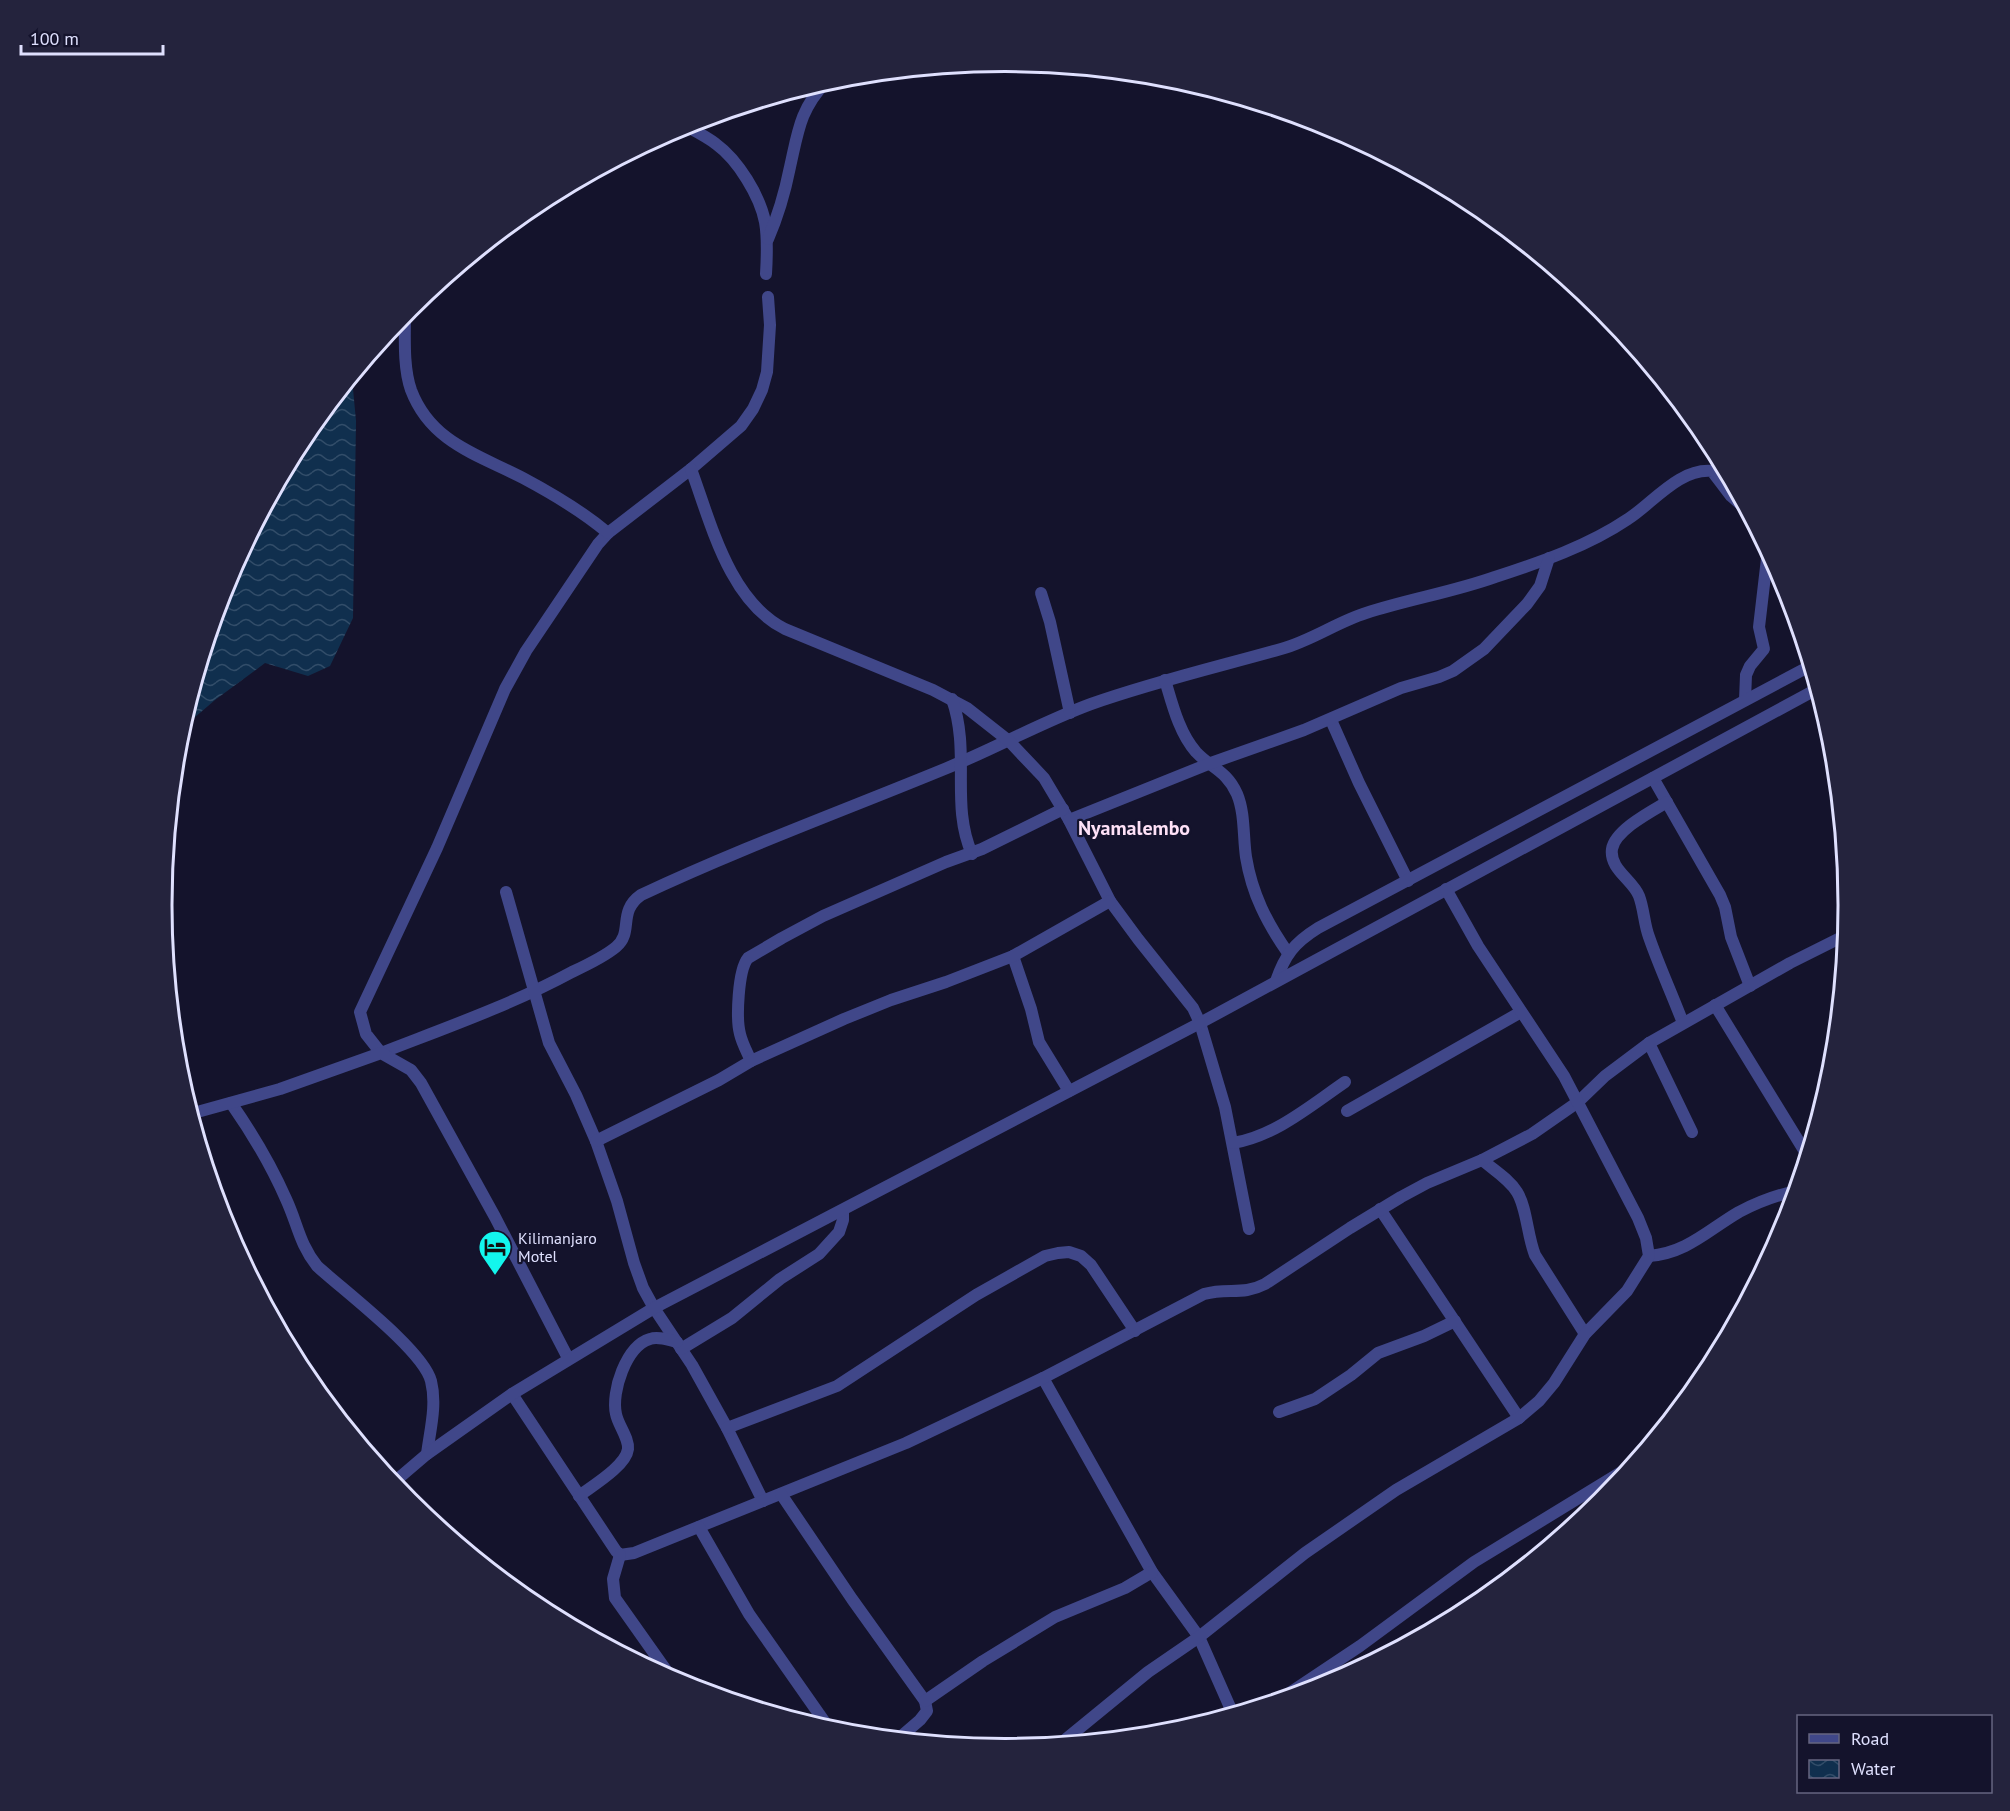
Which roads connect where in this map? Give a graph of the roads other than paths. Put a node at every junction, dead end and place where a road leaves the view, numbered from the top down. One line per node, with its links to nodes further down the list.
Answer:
1 (815, 94): 3 (street)
2 (695, 131): 3 (street)
3 (767, 242): 4 (street)
4 (766, 274)
5 (768, 297): 7 (street)
6 (405, 328): 9 (street)
7 (691, 469): 9 (street); 16 (street)
8 (1730, 495): 10 (street)
9 (608, 533): 42 (street)
10 (1549, 558): 14 (street); 19 (street)
11 (1766, 567): 17 (street)
12 (1041, 593): 18 (street)
13 (1804, 669): 17 (street)
14 (1165, 680): 18 (street); 22 (street)
15 (1811, 692): 23 (street)
16 (952, 699): 20 (street); 21 (street)
17 (1745, 700): 27 (street)
18 (1070, 713): 20 (street)
19 (1331, 720): 22 (street); 27 (street)
20 (1009, 741): 21 (street); 25 (street)
21 (962, 762): 26 (street); 36 (street)
22 (1211, 763): 25 (street); 32 (street)
23 (1653, 778): 24 (street); 28 (street)
24 (1667, 802): 35 (street); 40 (street)
25 (1066, 814): 26 (street); 30 (street)
26 (972, 854): 43 (street)
27 (1408, 881): 32 (street)
28 (1446, 889): 34 (street); 38 (street)
29 (506, 892): 36 (street)
30 (1110, 901): 33 (street); 39 (street)
31 (1837, 939): 35 (street)
32 (1288, 953): 34 (street)
33 (1013, 956): 43 (street); 45 (street)
34 (1276, 981): 39 (street)
35 (1750, 986): 37 (street)
36 (534, 992): 42 (street); 51 (street)
37 (1715, 1005): 40 (street); 53 (street)
38 (1521, 1012): 47 (street); 48 (street)
39 (1200, 1023): 45 (street); 52 (street)
40 (1683, 1023): 41 (street)
41 (1649, 1043): 47 (street); 50 (street)
42 (381, 1053): 46 (street); 65 (street)
43 (750, 1061): 51 (street)
44 (1345, 1082): 52 (street)
45 (1069, 1091): 57 (street)
46 (231, 1102): 49 (street); 71 (street)
47 (1578, 1102): 54 (street); 59 (street)
48 (1347, 1111)
49 (198, 1112)
50 (1692, 1132)
51 (596, 1142): 60 (street)
52 (1233, 1143): 58 (street)
53 (1802, 1147)
54 (1482, 1160): 56 (street); 63 (street)
55 (1786, 1194): 59 (street)
56 (1380, 1209): 61 (street); 62 (street)
57 (843, 1210): 60 (street); 64 (street)
58 (1249, 1229)
59 (1649, 1256): 63 (street)
60 (654, 1308): 64 (street); 65 (street)
61 (1455, 1321): 68 (street); 69 (street)
62 (1135, 1330): 66 (street); 70 (street)
63 (1585, 1334): 69 (street)
64 (679, 1345): 70 (street); 75 (street)
65 (568, 1358): 67 (street)
66 (1043, 1378): 74 (street); 79 (street)
67 (512, 1394): 71 (street); 75 (street)
68 (1279, 1412)
69 (1520, 1418): 80 (street)
70 (728, 1428): 76 (street)
71 (427, 1454): 72 (street)
72 (400, 1478)
73 (1608, 1480): 82 (street)
74 (781, 1494): 76 (street); 83 (street)
75 (579, 1496): 78 (street)
76 (764, 1501): 77 (street)
77 (699, 1527): 78 (street); 85 (street)
78 (620, 1555): 81 (street)
79 (1152, 1572): 80 (street); 83 (street)
80 (1199, 1637): 84 (street); 87 (street)
81 (663, 1665)
82 (1304, 1684)
83 (925, 1701): 86 (street)
84 (1230, 1708)
85 (822, 1719)
86 (905, 1733)
87 (1070, 1736)

